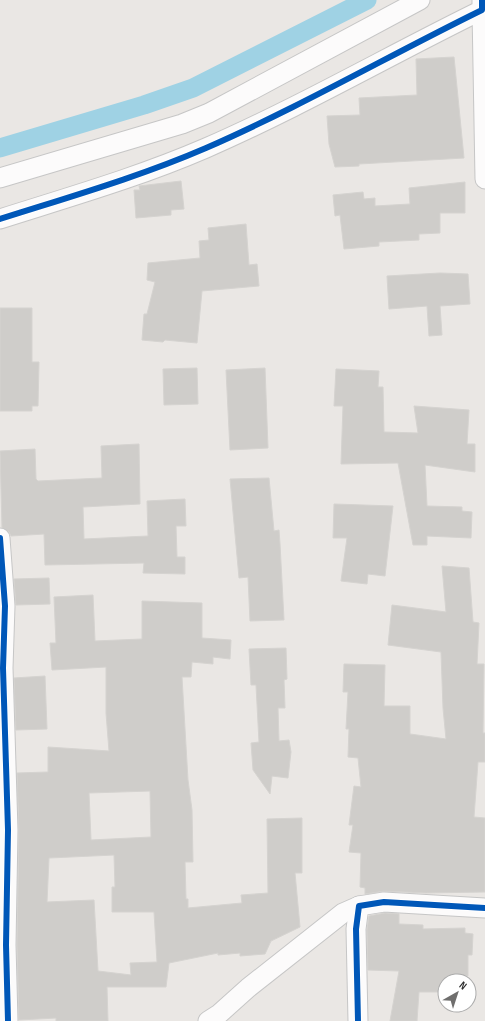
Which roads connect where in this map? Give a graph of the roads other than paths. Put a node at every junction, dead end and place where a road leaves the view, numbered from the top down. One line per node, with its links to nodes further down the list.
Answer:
1 (420, 0): 3 (street)
2 (482, 5): 4 (street); 5 (street)
3 (0, 178)
4 (485, 179)
5 (0, 219)
6 (0, 538): 10 (street)
7 (359, 906): 8 (street); 9 (street); 11 (street)
8 (485, 908)
9 (215, 1019)
10 (8, 1021)
11 (358, 1021)

